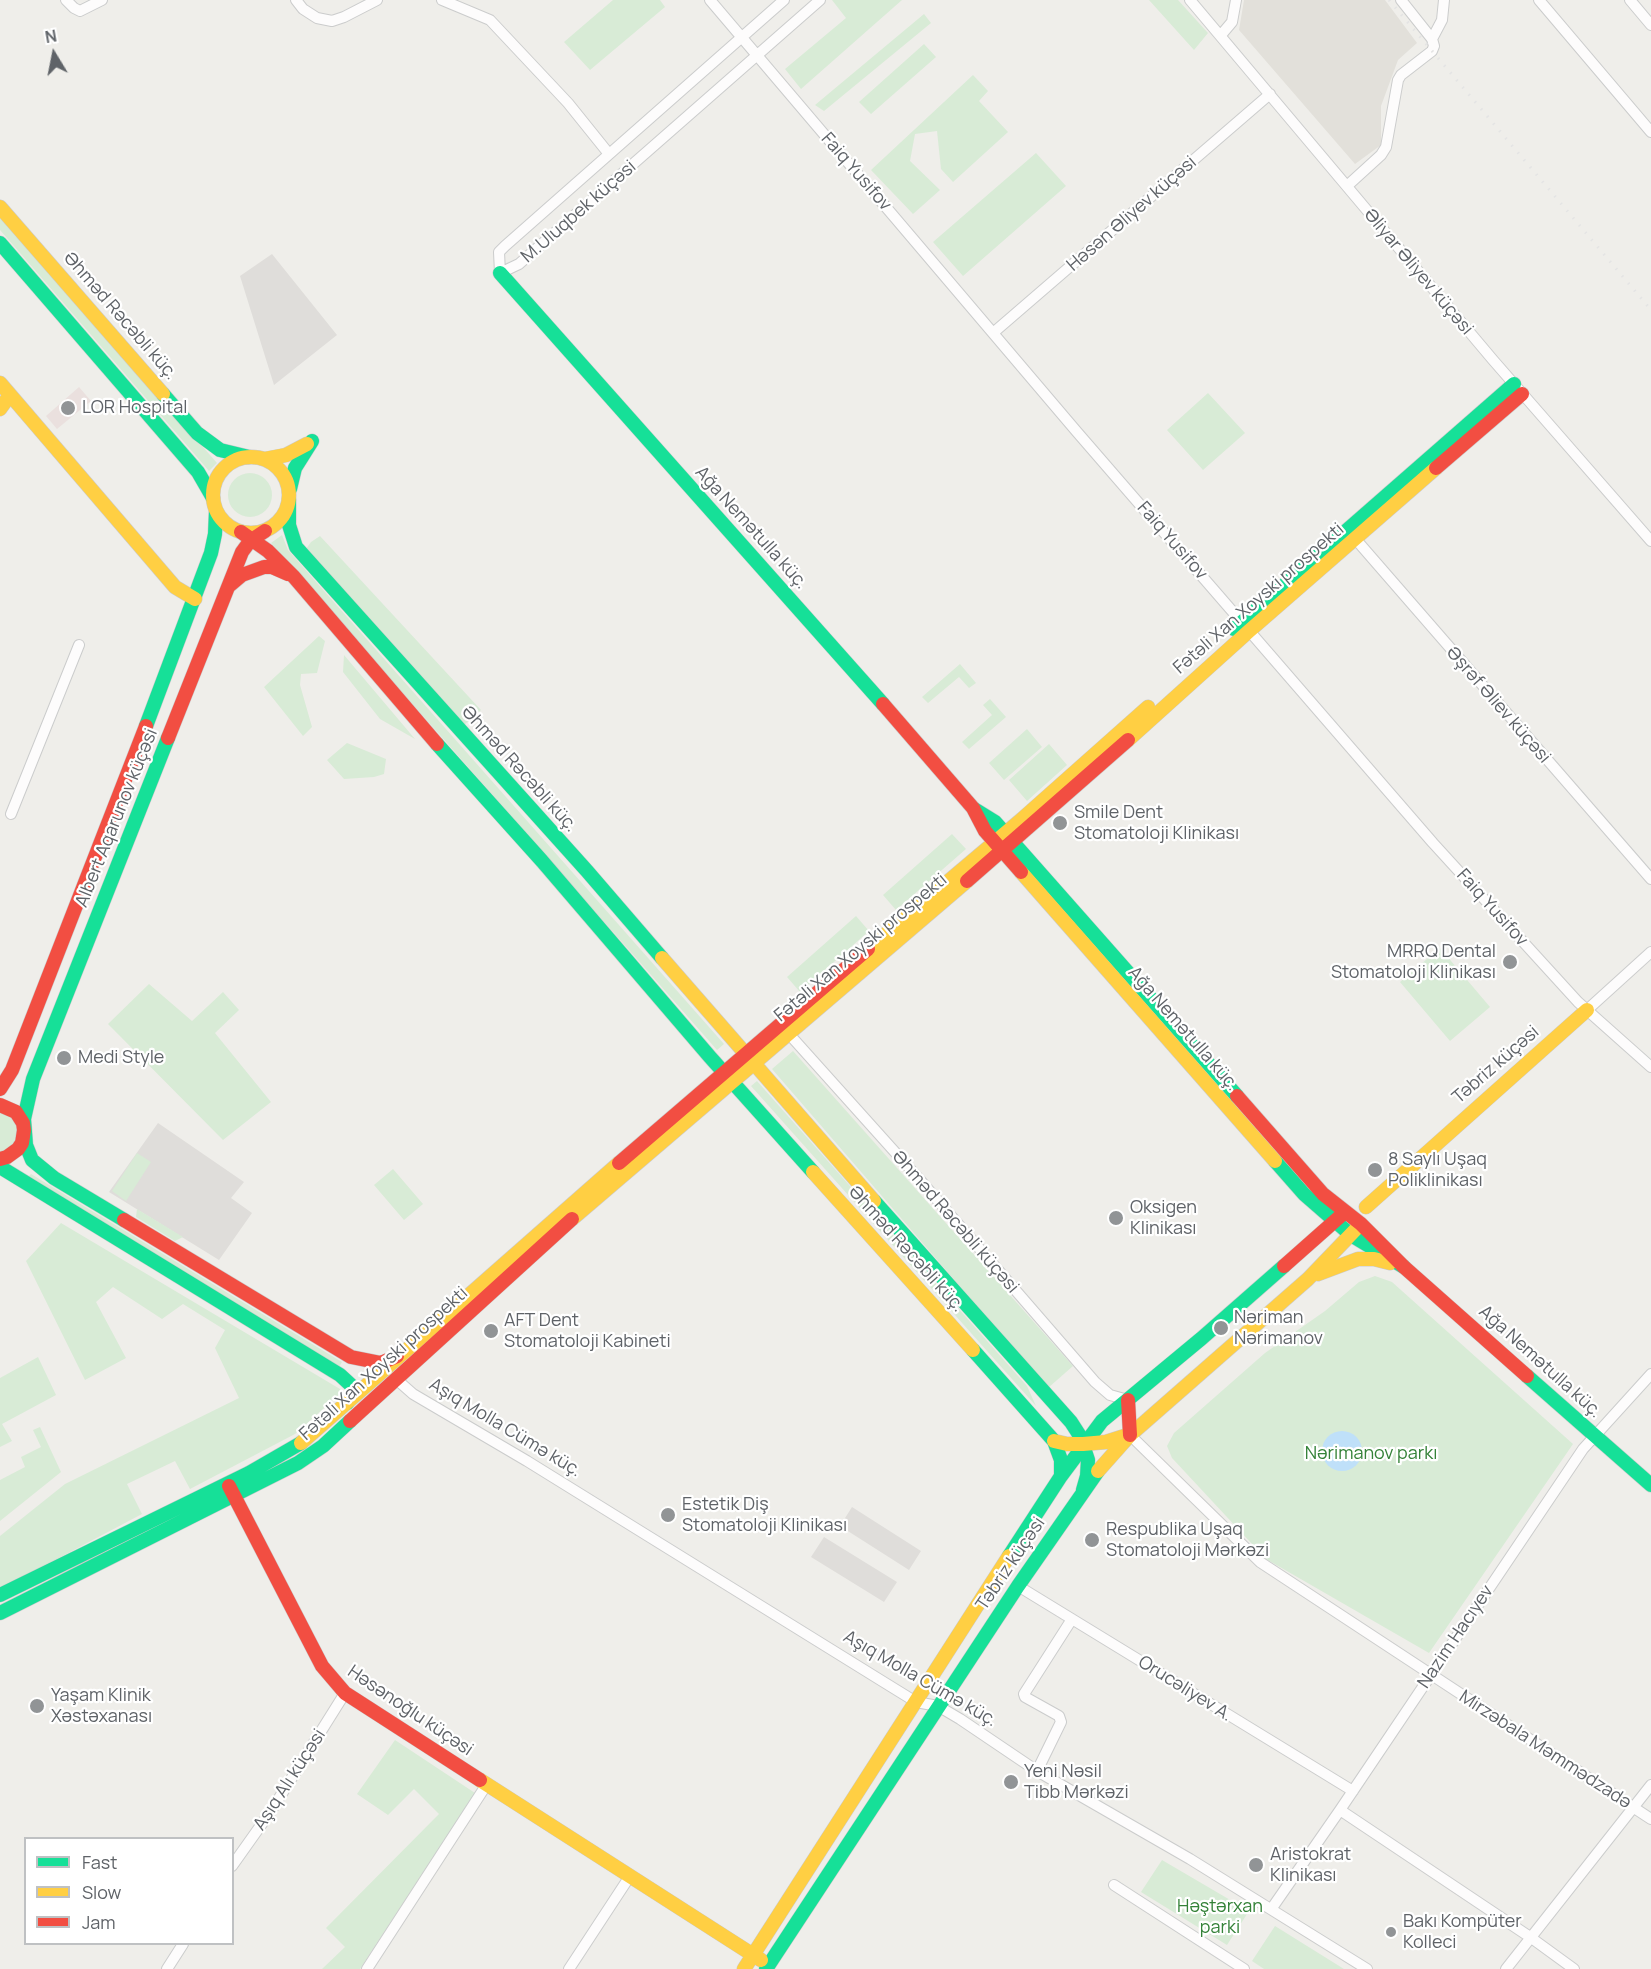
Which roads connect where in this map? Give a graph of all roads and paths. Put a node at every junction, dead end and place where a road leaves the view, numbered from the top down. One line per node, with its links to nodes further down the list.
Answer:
1 (102, 0): 14 (street)
2 (296, 0): 3 (street)
3 (377, 0)
4 (442, 0): 22 (street)
5 (710, 0): 17 (street, Faiq Yusifov)
6 (784, 0): 17 (street, M.Uluqbek küçəsi)
7 (820, 0): 19 (street, M.Uluqbek küçəsi)
8 (1190, 0): 16 (street, Əliyar Əliyev küçəsi)
9 (1236, 0): 16 (street)
10 (1401, 0): 18 (street)
11 (1444, 0): 18 (street)
12 (1539, 0): 21 (street)
13 (1630, 0): 15 (street)
14 (67, 2)
15 (1651, 25)
16 (1221, 35): 20 (street, Əliyar Əliyev küçəsi)
17 (741, 37): 19 (street, Faiq Yusifov); 22 (street, M.Uluqbek küçəsi)
18 (1432, 39): 23 (street)
19 (756, 56): 26 (street, M.Uluqbek küçəsi); 27 (street, Faiq Yusifov)
20 (1270, 94): 23 (street, Əliyar Əliyev küçəsi); 27 (street, Həsən Əliyev küçəsi)
21 (1651, 132)
22 (609, 154): 26 (street, M.Uluqbek küçəsi)
23 (1347, 186): 29 (street, Əliyar Əliyev küçəsi)
24 (0, 207): 32 (main road, Əhməd Rəcəbli küç.)
25 (0, 243): 35 (main road)
26 (500, 273): 45 (main road, Ağa Nemətulla küç.)
27 (993, 333): 42 (street, Faiq Yusifov)
28 (0, 383): 30 (main road)
29 (1518, 389): 36 (main road, Fətəli Xan Xoyski prospekti); 38 (street, Əliyar Əliyev küçəsi)
30 (10, 395): 31 (main road); 41 (main road)
31 (0, 409)
32 (249, 457): 33 (main road); 35 (main road)
33 (265, 459): 34 (main road); 34 (main road)
34 (290, 495): 37 (main road); 50 (main road, Əhməd Rəcəbli küç.)
35 (214, 504): 37 (main road); 41 (main road, Albert Aqarunov küçəsi)
36 (1351, 534): 42 (main road, Fətəli Xan Xoyski prospekti); 46 (street, Əşrəf Əliev küçəsi)
37 (246, 536): 39 (main road, Əhməd Rəcəbli küç.); 40 (main road, Albert Aqarunov küçəsi)
38 (1651, 541)
39 (294, 577): 40 (main road); 52 (main road, Əhməd Rəcəbli küç.)
40 (227, 588): 57 (main road, Albert Aqarunov küçəsi)
41 (195, 599): 53 (main road, Albert Aqarunov küçəsi)
42 (1245, 627): 45 (main road, Fətəli Xan Xoyski prospekti); 48 (street, Faiq Yusifov)
43 (79, 645): 44 (street)
44 (11, 814)
45 (1006, 845): 49 (main road, Fətəli Xan Xoyski prospekti); 50 (main road, Fətəli Xan Xoyski prospekti); 61 (main road, Ağa Nemətulla küç.); 62 (main road, Ağa Nemətulla küç.)
46 (1651, 879)
47 (1651, 952): 48 (street, Təbriz küçəsi)
48 (1587, 1010): 51 (street, Faiq Yusifov); 60 (main road, Təbriz küçəsi)
49 (789, 1034): 50 (main road, Fətəli Xan Xoyski prospekti); 74 (street, Əhməd Rəcəbli küçəsi)
50 (753, 1064): 52 (main road); 77 (main road, Əhməd Rəcəbli küç.)
51 (1651, 1067)
52 (723, 1072): 69 (main road, Fətəli Xan Xoyski prospekti); 73 (main road, Fətəli Xan Xoyski prospekti); 80 (main road, Əhməd Rəcəbli küç.)
53 (0, 1089)
54 (0, 1098): 56 (main road)
55 (0, 1104): 56 (main road)
56 (16, 1112): 57 (main road)
57 (24, 1130): 58 (main road); 70 (main road)
58 (4, 1158)
59 (0, 1167): 72 (main road)
60 (1366, 1207): 61 (street); 63 (street)
61 (1346, 1212): 62 (main road); 63 (main road, Ağa Nemətulla küç.)
62 (1334, 1222): 64 (main road, Ağa Nemətulla küç.); 67 (main road)
63 (1361, 1224): 64 (main road, Təbriz küçəsi); 65 (main road, Ağa Nemətulla küç.)
64 (1351, 1235): 65 (main road, Ağa Nemətulla küç.); 66 (main road, Təbriz küçəsi)
65 (1404, 1266): 66 (main road); 79 (main road, Ağa Nemətulla küç.)
66 (1308, 1279): 68 (main road, Təbriz küçəsi)
67 (1235, 1309): 68 (main road); 74 (main road)
68 (1254, 1328): 78 (main road, Təbriz küçəsi)
69 (400, 1354): 70 (main road); 75 (main road, Fətəli Xan Xoyski prospekti)
70 (351, 1357): 72 (main road)
71 (1651, 1374): 79 (street, Nazim Hacıyev)
72 (340, 1375): 75 (main road)
73 (396, 1379): 84 (main road, Fətəli Xan Xoyski prospekti); 92 (street, Aşıq Molla Cümə küç.)
74 (1128, 1400): 76 (main road); 78 (main road)
75 (347, 1404): 84 (main road, Fətəli Xan Xoyski prospekti)
76 (1102, 1421): 77 (main road); 81 (main road, Təbriz küçəsi)
77 (1071, 1422): 81 (main road, Əhməd Rəcəbli küç.)
78 (1130, 1435): 81 (main road); 85 (main road, Təbriz küçəsi); 90 (street, Mirzəbala Məmmədzadə)
79 (1594, 1435): 83 (main road, Ağa Nemətulla küç.); 90 (street, Nazim Hacıyev)
80 (1054, 1441): 81 (main road); 82 (main road)
81 (1083, 1444): 82 (main road, Təbriz küçəsi); 85 (main road)
82 (1061, 1476): 92 (main road, Təbriz küçəsi)
83 (1651, 1485)
84 (231, 1490): 87 (main road, Fətəli Xan Xoyski prospekti); 88 (main road, Fətəli Xan Xoyski prospekti); 91 (main road, Həsənoğlu küçəsi)
85 (1083, 1490): 86 (main road, Təbriz küçəsi)
86 (1018, 1586): 89 (street, Orucəliyev A.); 93 (main road, Təbriz küçəsi)
87 (0, 1595)
88 (0, 1613)
89 (1072, 1619): 94 (street); 97 (street, Orucəliyev A.)
90 (1431, 1674): 97 (street, Nazim Hacıyev); 98 (street, Mirzəbala Məmmədzadə)
91 (345, 1693): 95 (main road, Həsənoğlu küçəsi); 101 (street, Aşıq Alı küçəsi)
92 (916, 1702): 93 (street, Aşıq Molla Cümə küç.); 107 (main road, Təbriz küçəsi)
93 (938, 1706): 94 (street, Aşıq Molla Cümə küç.); 108 (main road, Təbriz küçəsi)
94 (1037, 1771): 104 (street, Aşıq Molla Cümə küç.)
95 (487, 1784): 102 (main road, Həsənoğlu küçəsi); 110 (street)
96 (1651, 1785): 98 (street)
97 (1353, 1791): 99 (street, Nazim Hacıyev)
98 (1632, 1808): 100 (street, Mirzəbala Məmmədzadə); 105 (street)
99 (1340, 1810): 104 (street, Nazim Hacıyev); 105 (street)
100 (1651, 1820)
101 (234, 1863)
102 (630, 1876): 107 (main road); 111 (street)
103 (1114, 1885): 113 (street)
104 (1272, 1908): 114 (street, Aşıq Molla Cümə küç.)
105 (1530, 1937): 115 (street); 116 (street)
106 (182, 1945): 109 (street)
107 (753, 1955): 108 (main road); 112 (main road, Təbriz küçəsi)
108 (769, 1968)
109 (167, 1969)
110 (368, 1969)
111 (569, 1969)
112 (744, 1969)
113 (1245, 1969)
114 (1367, 1969)
115 (1506, 1969)
116 (1574, 1969)

